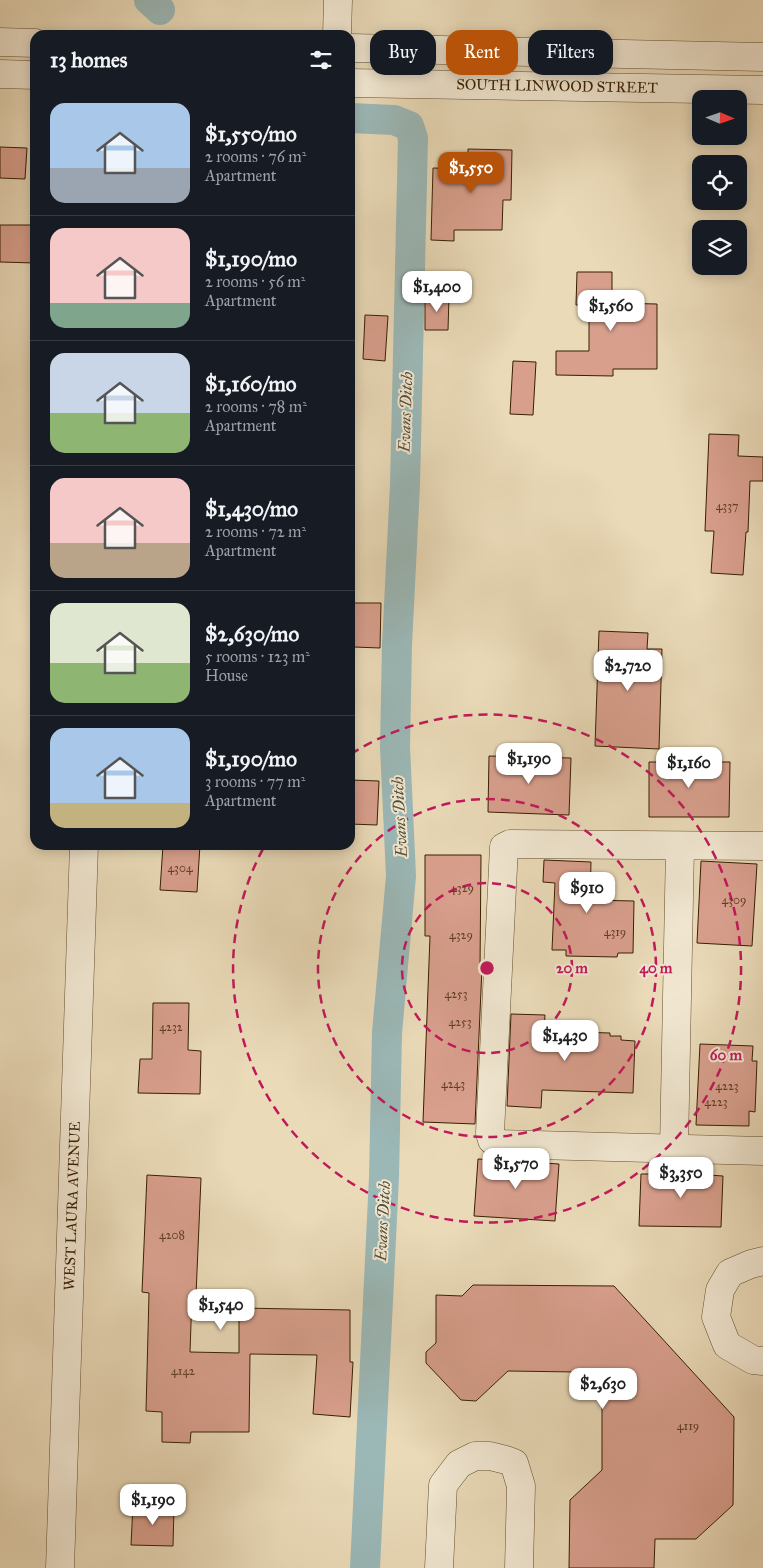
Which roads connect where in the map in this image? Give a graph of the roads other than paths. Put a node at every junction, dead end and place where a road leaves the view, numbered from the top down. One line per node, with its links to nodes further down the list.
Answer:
1 (338, 0): 2 (street)
2 (338, 30)
3 (0, 42): 4 (street)
4 (30, 43)
5 (355, 48): 6 (street)
6 (763, 57)
7 (0, 74): 8 (street)
8 (30, 74)
9 (355, 83): 10 (street, SOUTH LINWOOD STREET)
10 (763, 90)
11 (680, 846): 12 (street); 14 (street); 14 (street)
12 (763, 846)
13 (84, 850): 18 (street, WEST LAURA AVENUE)
14 (674, 1148): 15 (street)
15 (763, 1151)
16 (763, 1261): 17 (street)
17 (763, 1361)
18 (60, 1568)
19 (439, 1568): 20 (street)
20 (519, 1568)

